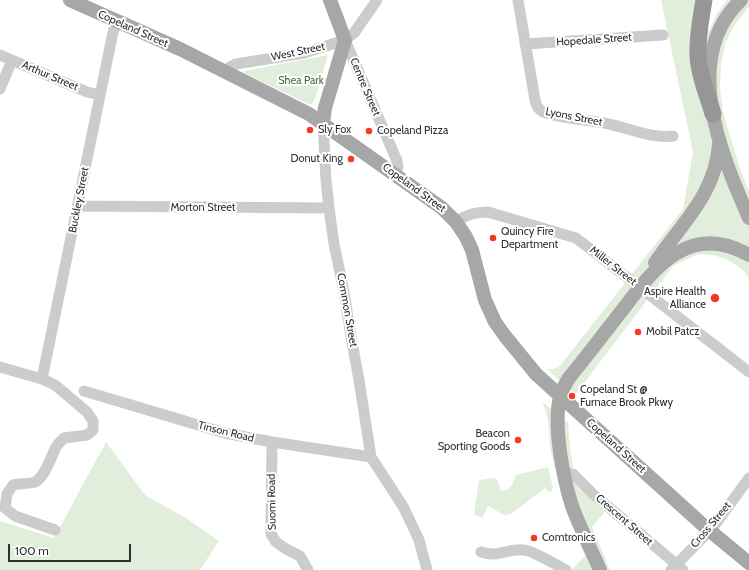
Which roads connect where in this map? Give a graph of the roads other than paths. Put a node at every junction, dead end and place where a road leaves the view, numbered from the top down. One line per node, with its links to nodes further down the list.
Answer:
1 (70, 0): 7 (main road, Copeland Street)
2 (330, 0): 9 (main road, Centre Street)
3 (377, 0): 9 (street)
4 (518, 0): 10 (street, Lyons Street)
5 (704, 0): 16 (highway)
6 (741, 0): 16 (main road)
7 (116, 21): 13 (main road, Copeland Street); 15 (street, Buckley Street)
8 (663, 35): 10 (street, Hopedale Street)
9 (346, 40): 13 (street, West Street); 17 (main road, Common Street); 20 (street, Centre Street)
10 (525, 44): 19 (street, Lyons Street)
11 (0, 55): 12 (street, Arthur Street)
12 (12, 60): 14 (street); 15 (street, Arthur Street)
13 (226, 72): 17 (main road, Copeland Street)
14 (0, 89)
15 (100, 95): 21 (street, Buckley Street)
16 (713, 114): 18 (main road)
17 (323, 123): 20 (main road, Copeland Street); 22 (street, Common Street)
18 (718, 134): 23 (main road); 26 (main road)
19 (672, 136)
20 (395, 174): 24 (main road, Copeland Street)
21 (78, 206): 22 (street, Morton Street); 29 (street, Buckley Street)
22 (329, 208): 33 (street, Common Street)
23 (749, 218)
24 (456, 222): 26 (street, Miller Street); 31 (main road, Copeland Street)
25 (749, 255): 26 (main road)
26 (640, 287): 28 (street, Miller Street); 31 (main road)
27 (0, 367): 29 (street)
28 (749, 372)
29 (42, 379): 36 (street)
30 (84, 391): 32 (street, Tinson Road)
31 (560, 396): 34 (main road); 37 (main road, Copeland Street)
32 (272, 442): 33 (street, Tinson Road); 41 (street, Suomi Road)
33 (371, 457): 42 (street, Common Street)
34 (564, 473): 40 (street, Crescent Street); 44 (main road)
35 (749, 478): 37 (street, Cross Street)
36 (55, 530)
37 (709, 531): 39 (main road, Copeland Street); 40 (street, Cross Street)
38 (481, 552): 43 (street)
39 (749, 563)
40 (677, 568)
41 (308, 570)
42 (427, 570)
43 (566, 570)
44 (600, 570)

